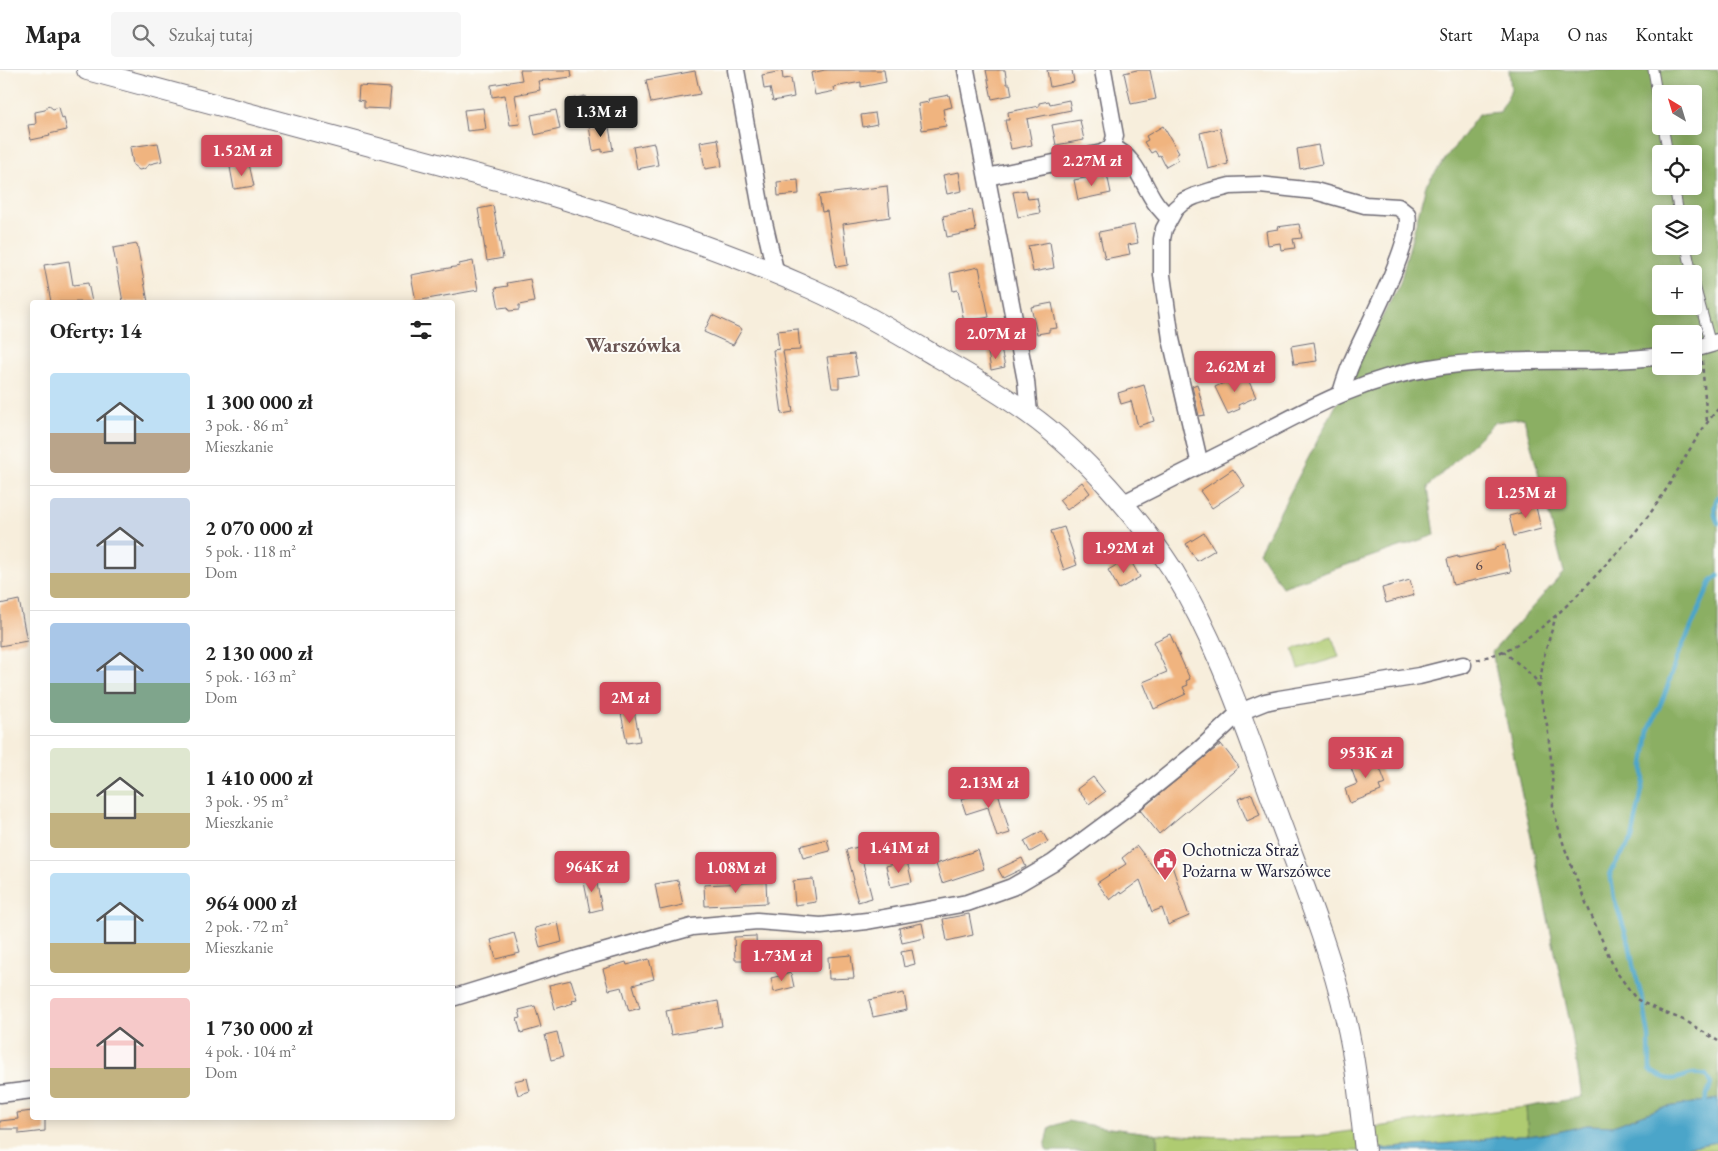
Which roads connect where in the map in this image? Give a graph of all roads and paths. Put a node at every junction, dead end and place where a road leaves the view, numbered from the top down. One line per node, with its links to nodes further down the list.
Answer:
1 (87, 70): 10 (street)
2 (736, 70): 10 (street)
3 (966, 70): 8 (street)
4 (1103, 70): 7 (street)
5 (1653, 70): 6 (lane)
6 (1656, 85)
7 (1112, 147): 8 (street); 9 (street)
8 (987, 177): 16 (street)
9 (1169, 218): 14 (street); 18 (street)
10 (776, 274): 16 (street)
11 (1700, 315): 12 (lane)
12 (1706, 346): 17 (path)
13 (1652, 357): 14 (street)
14 (1341, 393): 18 (street)
15 (1718, 409): 17 (path)
16 (1029, 414): 19 (street)
17 (1707, 422): 20 (path)
18 (1200, 465): 19 (street)
19 (1122, 504): 24 (street)
20 (1556, 614): 21 (path); 23 (path)
21 (1503, 651): 22 (path); 23 (path)
22 (1463, 665): 24 (street)
23 (1539, 689): 26 (path)
24 (1240, 712): 25 (street); 29 (street)
25 (455, 997)
26 (1718, 1041)
27 (30, 1090): 28 (street)
28 (0, 1094)
29 (1365, 1151)

